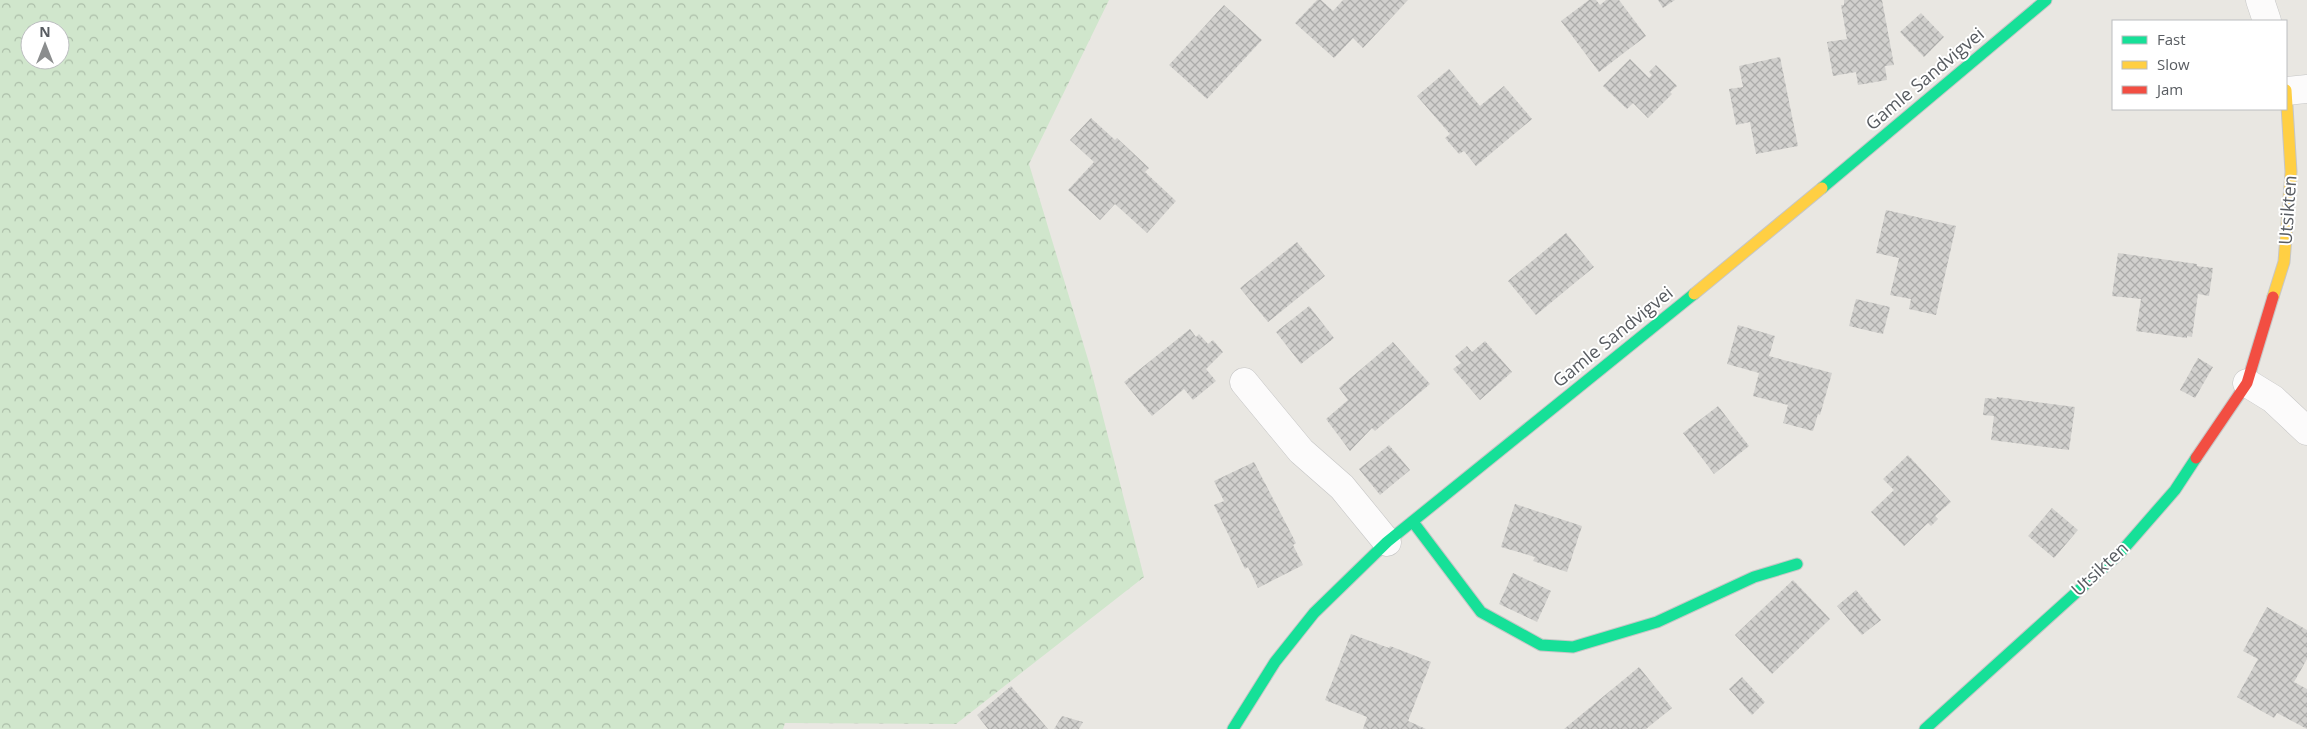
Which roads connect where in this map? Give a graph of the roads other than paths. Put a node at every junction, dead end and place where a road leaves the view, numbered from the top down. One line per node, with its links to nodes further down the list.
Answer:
1 (2046, 0): 10 (street, Gamle Sandvigvei)
2 (2260, 0): 3 (street)
3 (2267, 20)
4 (2307, 89): 5 (street, Utsikten)
5 (2287, 90)
6 (2287, 106): 8 (street, Utsikten)
7 (1244, 382): 11 (street)
8 (2247, 383): 9 (street); 14 (street, Utsikten)
9 (2307, 431)
10 (1413, 522): 11 (street, Gamle Sandvigvei); 12 (street)
11 (1387, 542): 13 (street, Gamle Sandvigvei)
12 (1797, 564)
13 (1233, 729)
14 (1925, 729)

